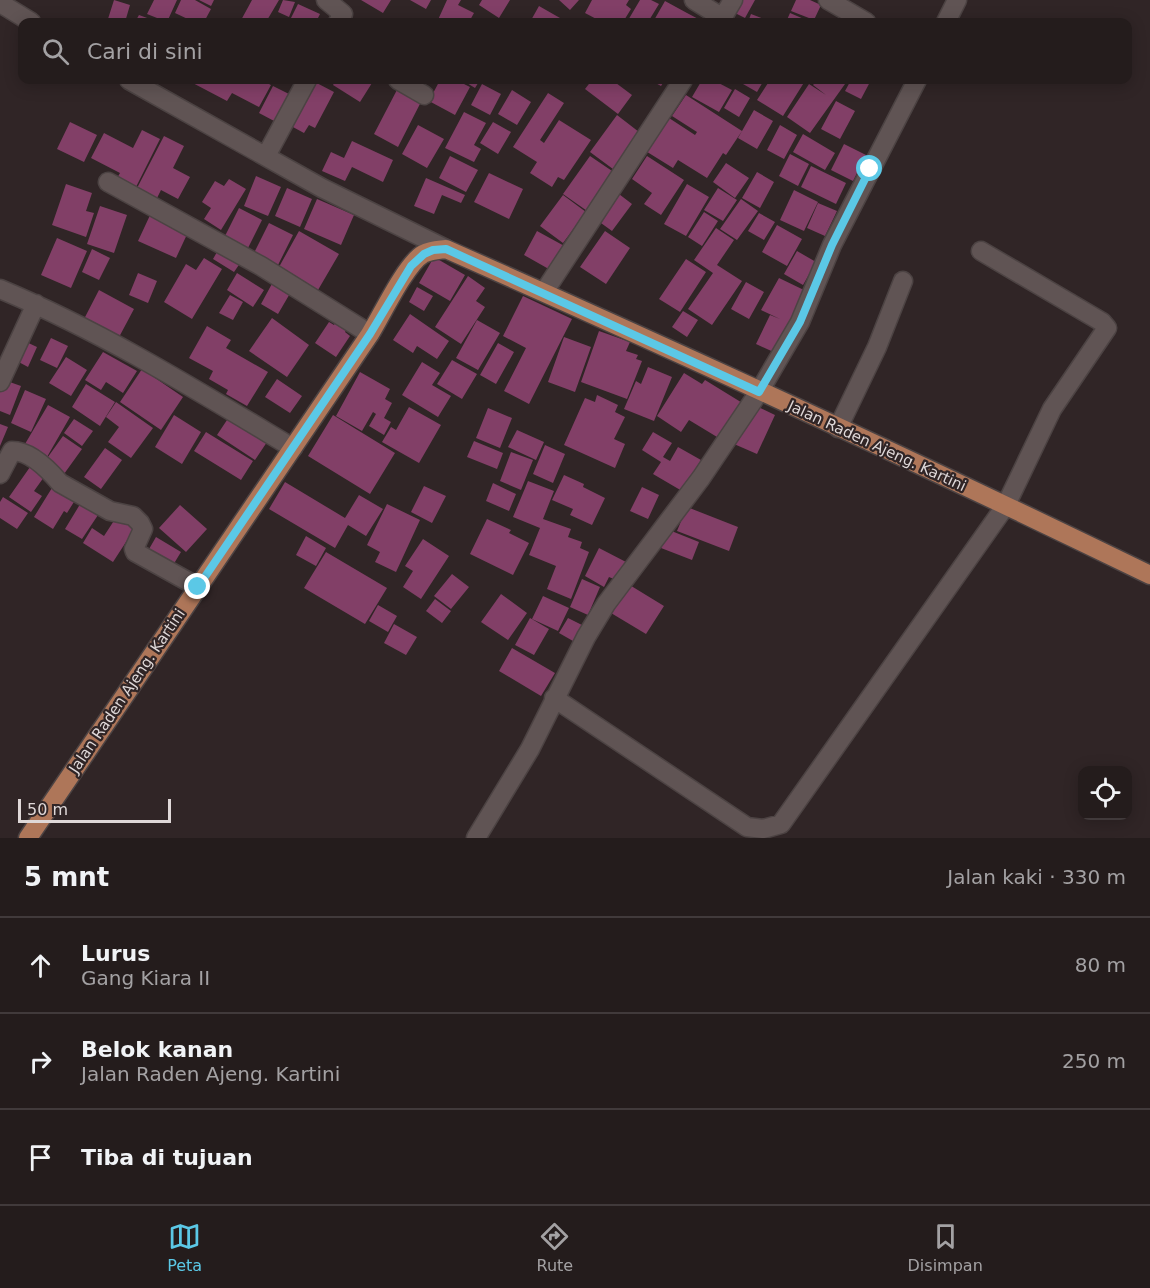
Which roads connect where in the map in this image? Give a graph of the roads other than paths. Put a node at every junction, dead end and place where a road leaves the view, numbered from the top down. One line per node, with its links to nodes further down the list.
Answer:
1 (326, 0): 8 (street)
2 (694, 0): 9 (street)
3 (733, 0): 10 (street)
4 (828, 0): 11 (street)
5 (957, 0): 12 (street)
6 (0, 3): 7 (street)
7 (24, 18)
8 (343, 18)
9 (718, 18)
10 (722, 18)
11 (859, 18)
12 (948, 18)
13 (136, 84): 19 (street)
14 (305, 84): 19 (street)
15 (405, 84): 18 (street)
16 (680, 84): 25 (street)
17 (915, 84): 29 (street)
18 (424, 95)
19 (266, 156): 21 (street)
20 (108, 182): 27 (street)
21 (446, 249): 25 (main road, Jalan Raden Ajeng. Kartini); 27 (main road, Jalan Raden Ajeng. Kartini)
22 (981, 251): 33 (street)
23 (903, 281): 30 (street)
24 (0, 289): 26 (street)
25 (544, 292): 29 (main road, Jalan Raden Ajeng. Kartini)
26 (36, 304): 28 (street); 31 (street)
27 (370, 334): 31 (main road, Jalan Raden Ajeng. Kartini)
28 (0, 382)
29 (759, 392): 30 (main road, Jalan Raden Ajeng. Kartini); 36 (street)
30 (838, 428): 33 (main road, Jalan Raden Ajeng. Kartini)
31 (293, 448): 35 (main road, Jalan Raden Ajeng. Kartini)
32 (0, 474): 35 (street)
33 (1006, 505): 34 (main road, Jalan Raden Ajeng. Kartini); 36 (street)
34 (1150, 575)
35 (198, 587): 37 (main road, Jalan Raden Ajeng. Kartini)
36 (554, 698): 38 (street)
37 (28, 838)
38 (476, 838)

